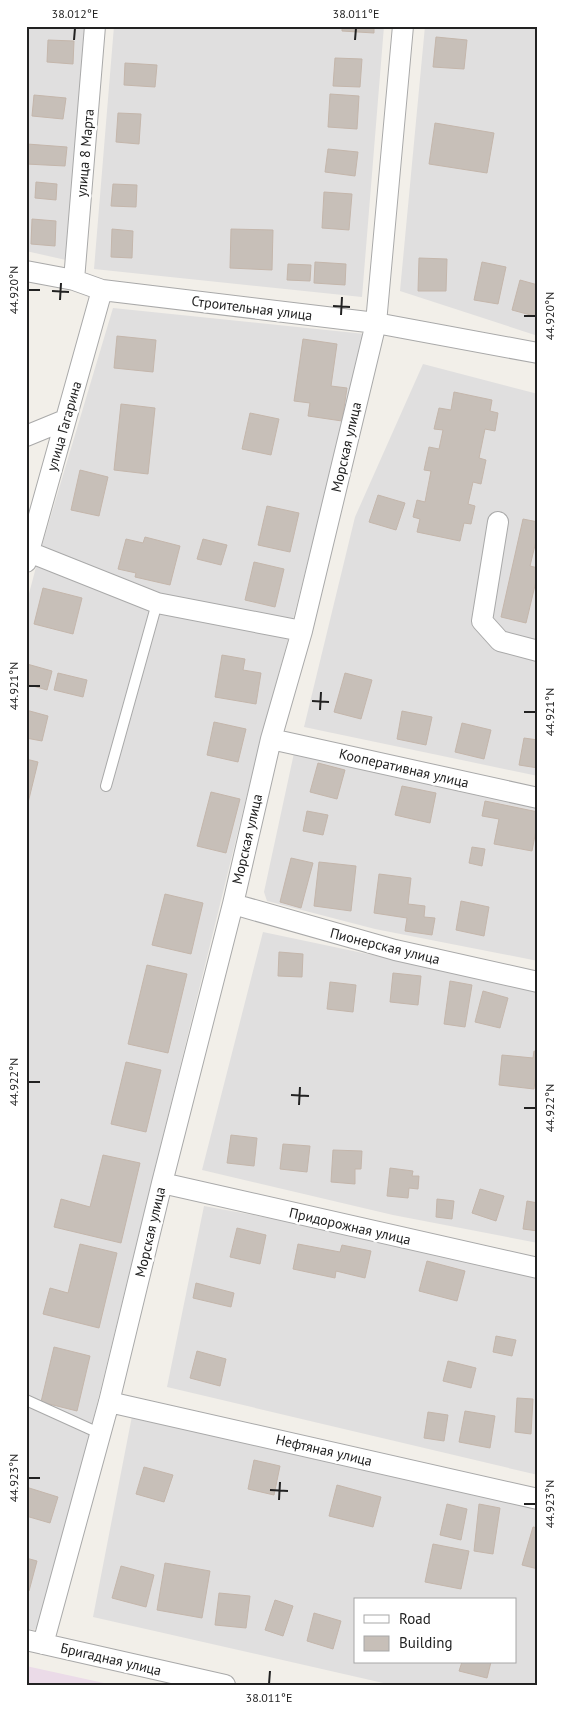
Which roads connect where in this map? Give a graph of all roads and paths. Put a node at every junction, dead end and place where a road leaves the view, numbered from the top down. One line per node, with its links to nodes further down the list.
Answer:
1 (95, 26): 4 (street, улица 8 Марта)
2 (403, 26): 6 (street, Морская улица)
3 (26, 271): 4 (street, Строительная улица)
4 (74, 280): 5 (street, Строительная улица)
5 (102, 290): 6 (street, Строительная улица); 8 (street, улица Гагарина)
6 (376, 323): 7 (street, Строительная улица); 13 (street, Морская улица)
7 (538, 353)
8 (65, 420): 9 (street); 11 (street, улица Гагарина)
9 (26, 436)
10 (498, 522): 14 (street)
11 (28, 557): 12 (street)
12 (157, 603): 13 (street); 16 (lane)
13 (302, 631): 15 (street, Морская улица)
14 (538, 651)
15 (270, 739): 17 (street, Кооперативная улица); 18 (street, Морская улица)
16 (106, 786)
17 (538, 798)
18 (233, 904): 19 (street, Пионерская улица); 20 (street, Морская улица)
19 (538, 982)
20 (162, 1183): 21 (street, Придорожная улица); 23 (street, Морская улица)
21 (538, 1268)
22 (26, 1400): 24 (lane)
23 (110, 1402): 24 (street, Морская улица); 25 (street, Нефтяная улица)
24 (101, 1434): 26 (street, Морская улица)
25 (538, 1499)
26 (34, 1642): 27 (street, Бригадная улица)
27 (225, 1685)

